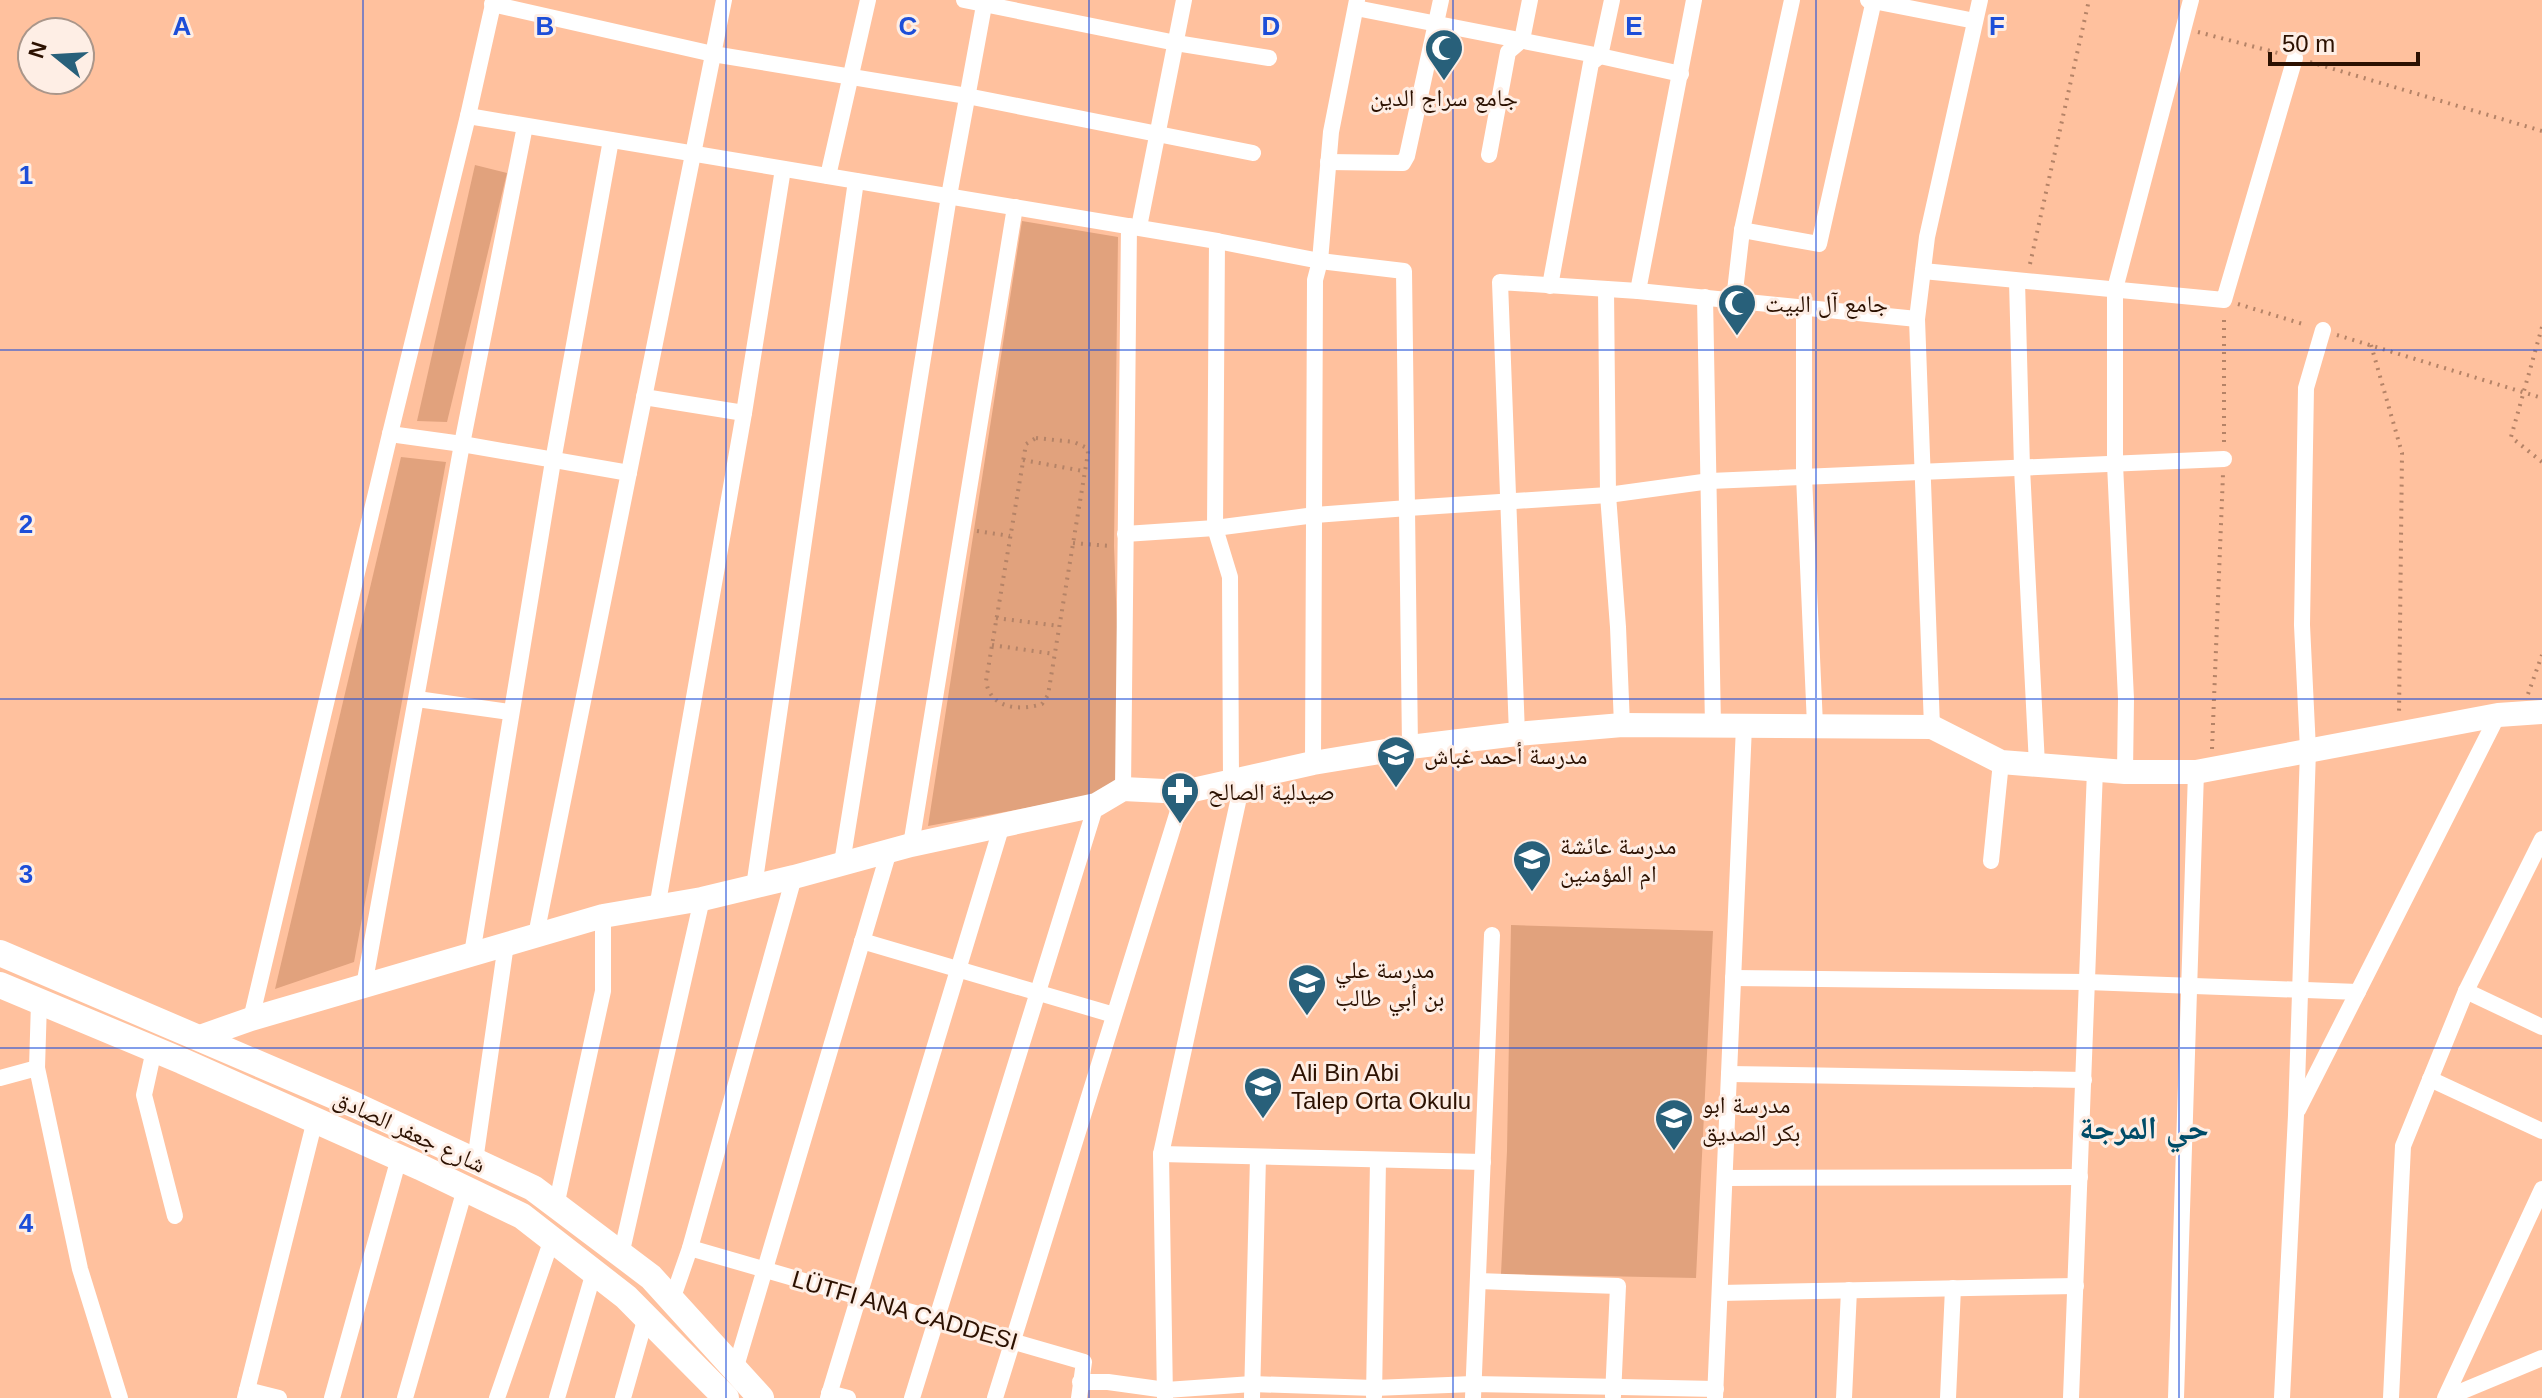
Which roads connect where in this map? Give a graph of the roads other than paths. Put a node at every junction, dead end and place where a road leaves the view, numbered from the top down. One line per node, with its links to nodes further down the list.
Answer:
1 (724, 0): 20 (street)
2 (868, 0): 25 (street)
3 (964, 0): 14 (street)
4 (1184, 0): 19 (street)
5 (1441, 0): 17 (street)
6 (1530, 0): 18 (street)
7 (1612, 0): 21 (street)
8 (1694, 0): 24 (street)
9 (1792, 0): 41 (street)
10 (1872, 0): 16 (street); 41 (street)
11 (1980, 0): 16 (street)
12 (2191, 0): 48 (street)
13 (493, 2): 20 (street); 27 (street)
14 (985, 2): 19 (street); 26 (street)
15 (1357, 4): 17 (street); 34 (street)
16 (1975, 21): 44 (street)
17 (1436, 23): 18 (street); 34 (street)
18 (1522, 40): 21 (street); 33 (street)
19 (1176, 43): 22 (street); 29 (street)
20 (713, 54): 25 (street); 32 (street)
21 (1600, 56): 24 (street); 46 (street)
22 (1269, 58)
23 (2295, 58): 48 (street)
24 (1681, 74): 49 (street)
25 (850, 78): 26 (street); 36 (street)
26 (967, 96): 29 (street); 38 (street)
27 (468, 116): 28 (street); 57 (street)
28 (525, 126): 30 (street); 58 (street)
29 (1157, 134): 31 (street); 40 (street)
30 (611, 140): 32 (street); 60 (street)
31 (1253, 153)
32 (693, 154): 35 (street); 55 (street)
33 (1489, 155)
34 (1328, 162): 43 (street)
35 (783, 169): 36 (street); 56 (street)
36 (828, 176): 37 (street)
37 (856, 181): 38 (street); 100 (street)
38 (949, 196): 39 (street); 98 (street)
39 (1015, 207): 40 (street); 96 (street)
40 (1134, 227): 42 (street); 72 (street)
41 (1742, 230): 51 (street)
42 (1217, 241): 43 (street); 71 (street)
43 (1320, 261): 69 (street); 70 (street)
44 (1923, 271): 45 (street); 53 (street)
45 (2021, 282): 48 (street); 62 (street)
46 (1550, 286): 47 (street); 68 (street)
47 (1606, 289): 49 (street); 67 (street)
48 (2115, 289): 61 (street)
49 (1638, 291): 50 (street)
50 (1705, 297): 51 (street); 66 (street)
51 (1734, 300): 52 (street)
52 (1804, 309): 53 (street); 65 (street)
53 (1917, 319): 64 (street)
54 (2323, 330): 83 (street)
55 (644, 397): 56 (street); 63 (street)
56 (744, 413): 102 (street)
57 (390, 434): 58 (street); 122 (street)
58 (462, 444): 60 (street); 73 (street)
59 (2224, 459): 61 (street)
60 (553, 461): 63 (street); 74 (street)
61 (2115, 464): 62 (street); 89 (street)
62 (2022, 468): 64 (street); 86 (street)
63 (629, 473): 104 (street)
64 (1922, 473): 65 (street); 80 (street)
65 (1804, 476): 66 (street); 77 (street)
66 (1710, 481): 67 (street); 78 (street)
67 (1608, 495): 68 (street); 76 (street)
68 (1508, 501): 69 (street); 81 (street)
69 (1408, 508): 70 (street); 82 (street)
70 (1315, 515): 71 (street); 85 (street)
71 (1215, 528): 72 (street); 90 (street)
72 (1125, 541): 91 (street)
73 (417, 699): 74 (street); 114 (street)
74 (510, 712): 109 (street)
75 (2520, 713): 83 (street); 119 (street)
76 (1622, 725): 78 (street); 81 (street)
77 (1815, 725): 79 (street); 80 (street)
78 (1713, 726): 79 (street)
79 (1744, 726): 111 (street)
80 (1932, 727): 84 (street)
81 (1517, 734): 82 (street)
82 (1410, 747): 85 (street)
83 (2308, 750): 88 (street); 116 (street)
84 (2001, 762): 86 (street); 97 (street)
85 (1313, 763): 90 (street)
86 (2037, 765): 87 (street)
87 (2095, 770): 89 (street); 112 (street)
88 (2204, 770): 89 (street); 115 (street)
89 (2125, 772)
90 (1237, 780): 92 (street); 134 (street)
91 (1123, 789): 92 (street); 93 (street)
92 (1184, 792): 121 (street)
93 (1096, 805): 94 (street); 118 (street)
94 (1002, 825): 96 (street); 110 (street)
95 (2542, 839): 117 (street)
96 (900, 848): 98 (street); 106 (street)
97 (1991, 861)
98 (842, 863): 99 (street)
99 (794, 877): 100 (street); 147 (street)
100 (754, 887): 101 (street)
101 (702, 899): 102 (street); 148 (street)
102 (657, 908): 103 (street)
103 (603, 916): 104 (street); 144 (street)
104 (536, 935): 107 (street)
105 (1492, 935): 139 (street)
106 (862, 941): 110 (street); 149 (street)
107 (506, 944): 109 (street); 137 (street)
108 (0, 953): 124 (main road, شارع جعفر الصادق)
109 (472, 954): 114 (street)
110 (959, 969): 118 (street); 156 (street)
111 (1733, 978): 112 (street); 127 (street)
112 (2087, 982): 115 (street); 130 (street)
113 (0, 985): 120 (main road, شارع جعفر الصادق)
114 (364, 986): 122 (street)
115 (2190, 987): 116 (street); 187 (street)
116 (2301, 989): 119 (street); 131 (street)
117 (2466, 991): 123 (street); 129 (street)
118 (1039, 992): 121 (street); 159 (street)
119 (2358, 992): 131 (street)
120 (39, 1002): 125 (main road, شارع جعفر الصادق); 126 (street)
121 (1114, 1015): 160 (street)
122 (251, 1019): 124 (street)
123 (2542, 1027)
124 (197, 1038): 137 (main road, شارع جعفر الصادق)
125 (154, 1050): 132 (main road, شارع جعفر الصادق); 145 (street)
126 (37, 1068): 128 (street); 172 (street)
127 (1729, 1074): 130 (street); 141 (street)
128 (0, 1078)
129 (2430, 1079): 133 (street); 189 (street)
130 (2084, 1080): 140 (street)
131 (2296, 1115): 188 (street)
132 (315, 1120): 136 (main road, شارع جعفر الصادق); 169 (street)
133 (2542, 1131)
134 (1161, 1154): 135 (street); 170 (street)
135 (1258, 1157): 138 (street); 164 (street)
136 (399, 1158): 142 (main road, شارع جعفر الصادق); 174 (street)
137 (475, 1161): 144 (main road, شارع جعفر الصادق)
138 (1378, 1161): 139 (street); 166 (street)
139 (1483, 1162): 151 (street)
140 (2080, 1177): 141 (street); 152 (street)
141 (1725, 1178): 155 (street)
142 (465, 1189): 146 (main road, شارع جعفر الصادق); 175 (street)
143 (2542, 1189): 190 (street)
144 (556, 1206): 148 (main road, شارع جعفر الصادق)
145 (175, 1216)
146 (552, 1239): 150 (main road, شارع جعفر الصادق); 176 (street)
147 (690, 1248): 149 (street, LÜTFI ANA CADDESI); 157 (street)
148 (621, 1255): 157 (main road, شارع جعفر الصادق)
149 (765, 1269): 156 (street, LÜTFI ANA CADDESI); 162 (street)
150 (594, 1272): 158 (main road, شارع جعفر الصادق); 177 (street)
151 (1478, 1281): 165 (street); 167 (street)
152 (2076, 1286): 153 (street); 186 (street)
153 (1953, 1288): 154 (street); 185 (street)
154 (1849, 1290): 155 (street); 184 (street)
155 (1720, 1293): 168 (street)
156 (859, 1296): 159 (street, LÜTFI ANA CADDESI); 171 (street)
157 (672, 1300): 162 (main road, شارع جعفر الصادق)
158 (646, 1317): 178 (street); 179 (main road, شارع جعفر الصادق)
159 (936, 1319): 160 (street, LÜTFI ANA CADDESI); 182 (street)
160 (1013, 1341): 163 (street, LÜTFI ANA CADDESI); 183 (street)
161 (2542, 1358): 190 (street)
162 (735, 1370): 180 (main road, شارع جعفر الصادق)
163 (1079, 1390): 170 (street)
164 (1252, 1391): 166 (street); 170 (street)
165 (1473, 1391): 166 (street); 167 (street)
166 (1374, 1393)
167 (1613, 1393): 168 (street)
168 (1715, 1393)
169 (246, 1394): 173 (street)
170 (1166, 1394)
171 (829, 1396): 181 (street)
172 (120, 1398)
173 (279, 1398)
174 (332, 1398)
175 (405, 1398)
176 (497, 1398)
177 (557, 1398)
178 (623, 1398)
179 (726, 1398)
180 (761, 1398)
181 (848, 1398)
182 (912, 1398)
183 (995, 1398)
184 (1844, 1398)
185 (1948, 1398)
186 (2071, 1398)
187 (2176, 1398)
188 (2282, 1398)
189 (2391, 1398)
190 (2446, 1398)

